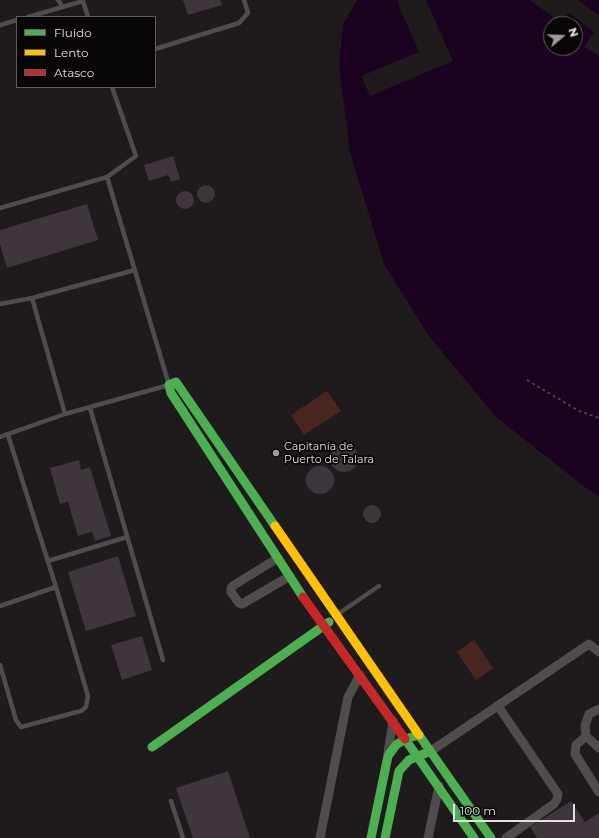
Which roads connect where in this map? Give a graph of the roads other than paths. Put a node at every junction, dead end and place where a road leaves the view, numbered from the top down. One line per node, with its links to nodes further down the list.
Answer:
1 (58, 0): 3 (lane)
2 (244, 0): 8 (lane)
3 (63, 7): 4 (lane); 5 (lane)
4 (32, 16)
5 (88, 16)
6 (16, 20): 7 (lane)
7 (0, 25)
8 (156, 49)
9 (112, 88): 10 (lane)
10 (107, 177): 11 (lane); 12 (lane)
11 (0, 208)
12 (135, 270): 13 (lane); 15 (lane)
13 (32, 298): 14 (lane); 17 (lane)
14 (0, 304)
15 (172, 384): 16 (lane); 21 (street); 27 (street)
16 (90, 408): 17 (lane); 20 (lane)
17 (65, 414): 18 (lane)
18 (8, 435): 19 (lane); 22 (lane)
19 (0, 437)
20 (127, 537): 22 (lane); 30 (lane)
21 (278, 558): 23 (street); 23 (street)
22 (48, 561): 25 (lane)
23 (290, 576): 28 (street)
24 (379, 586): 27 (lane)
25 (56, 587): 26 (lane); 31 (lane)
26 (0, 606)
27 (336, 616): 28 (street); 36 (street)
28 (324, 626): 32 (street); 39 (street)
29 (599, 652): 33 (street)
30 (163, 660)
31 (0, 665)
32 (360, 674): 35 (street); 48 (street)
33 (498, 706): 41 (street); 54 (street)
34 (599, 709): 37 (street)
35 (392, 721): 38 (street); 42 (street)
36 (419, 735): 38 (street); 41 (street)
37 (586, 736): 40 (street); 45 (street)
38 (405, 738): 42 (street); 43 (street)
39 (152, 747)
40 (599, 748)
41 (431, 751): 43 (street); 53 (street)
42 (388, 756): 49 (street)
43 (417, 756): 44 (street); 50 (street)
44 (439, 786): 51 (street); 52 (street)
45 (599, 792)
46 (170, 801): 47 (lane)
47 (183, 838)
48 (320, 838)
49 (371, 838)
50 (385, 838)
51 (428, 838)
52 (474, 838)
53 (492, 838)
54 (506, 838)

